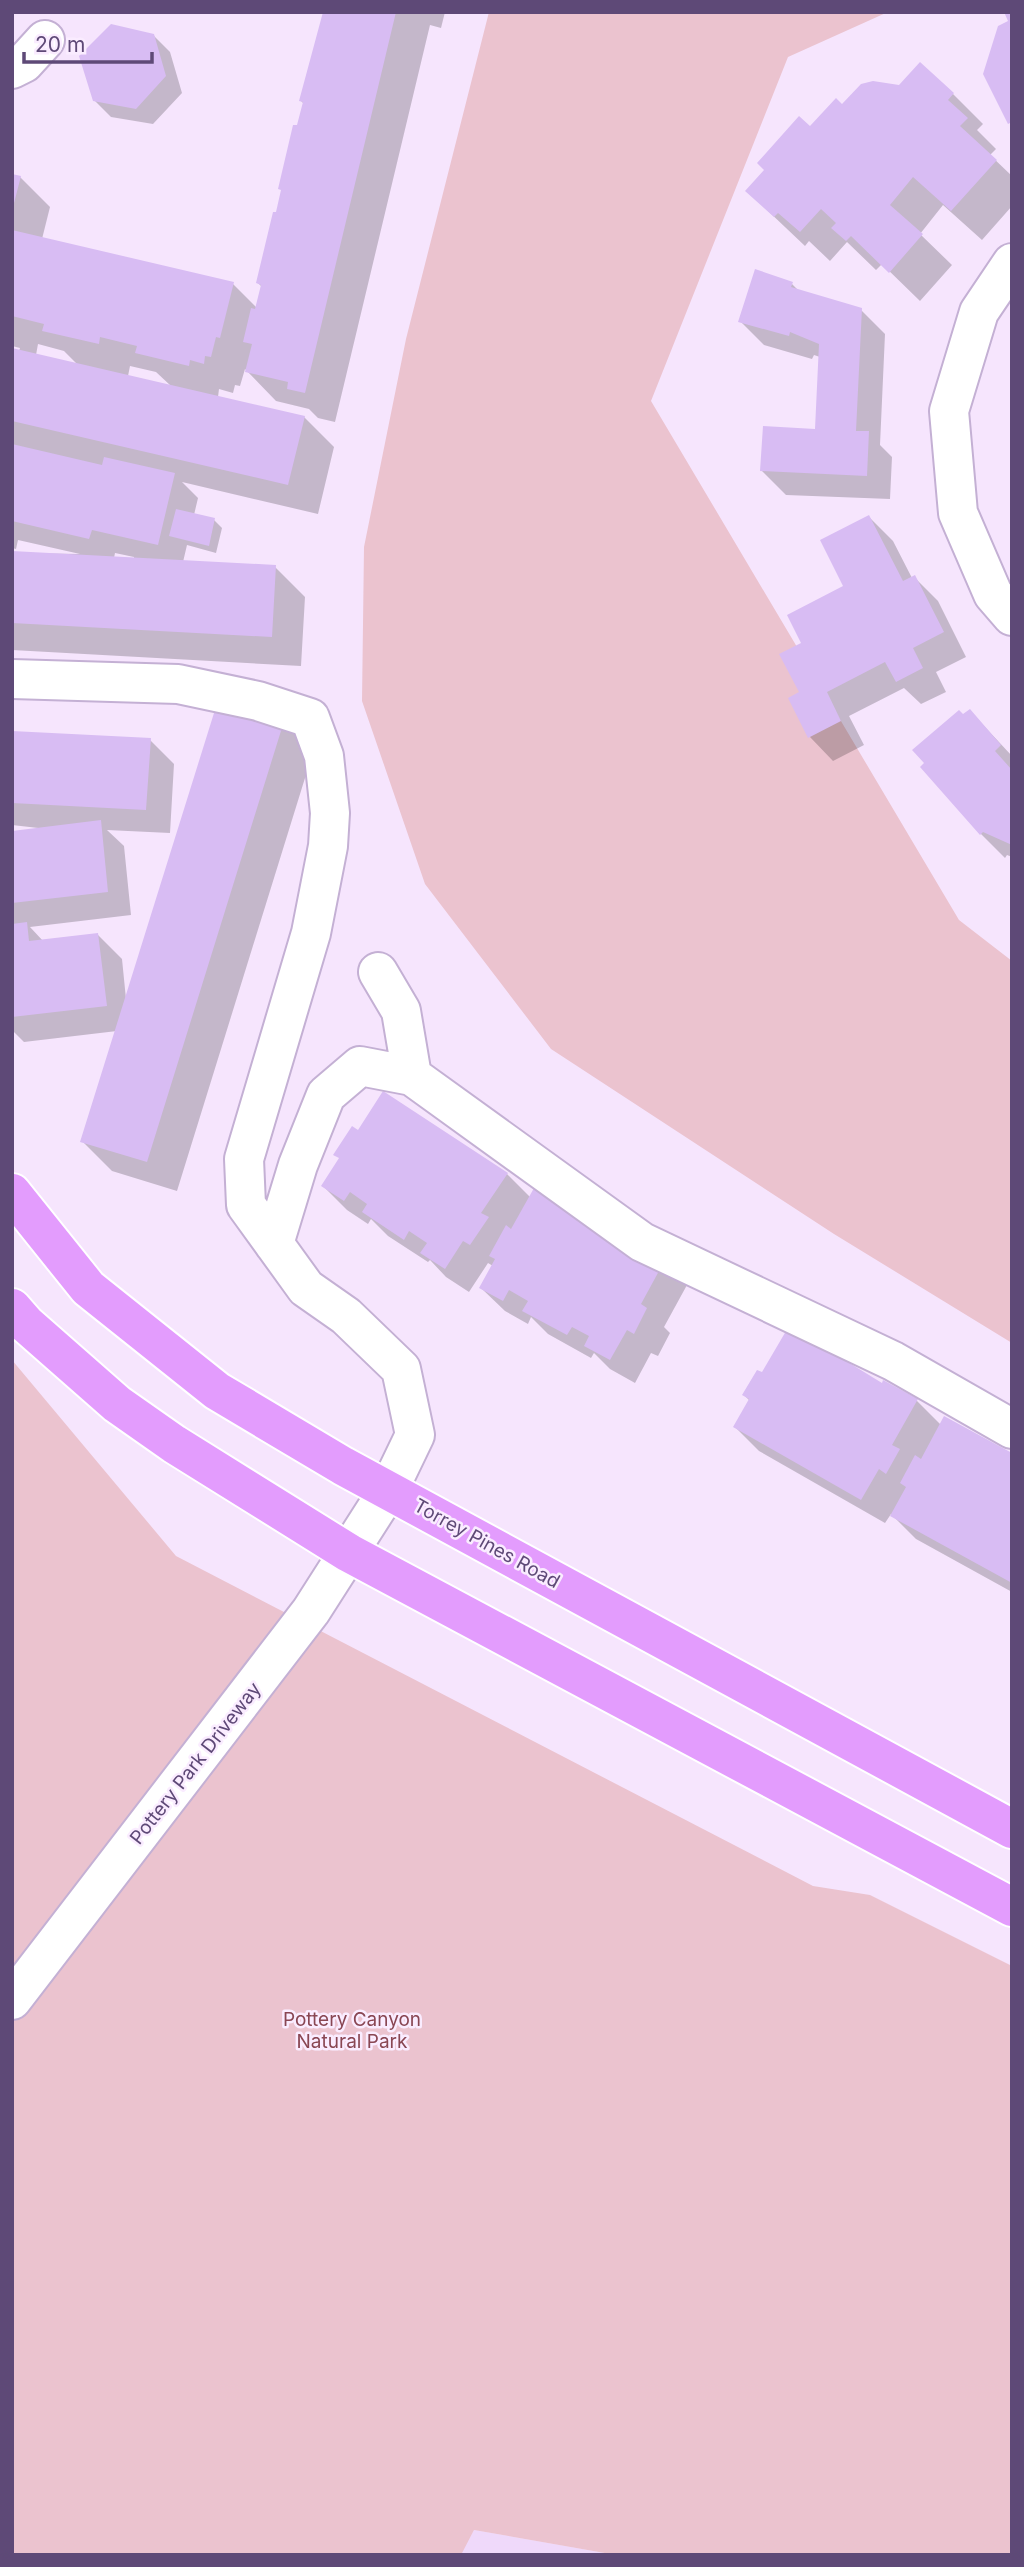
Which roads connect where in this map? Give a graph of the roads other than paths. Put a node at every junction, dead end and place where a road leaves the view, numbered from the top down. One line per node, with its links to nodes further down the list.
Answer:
1 (45, 40): 2 (street)
2 (12, 69)
3 (1012, 264): 4 (street)
4 (1012, 616)
5 (12, 679): 9 (street, Pottery Park Driveway)
6 (378, 972): 7 (street)
7 (412, 1076): 9 (street); 11 (street)
8 (12, 1193): 12 (main road, Torrey Pines Road)
9 (274, 1244): 12 (street, Pottery Park Driveway)
10 (12, 1308): 13 (main road)
11 (1012, 1429)
12 (379, 1504): 13 (street, Pottery Park Driveway); 14 (main road, Torrey Pines Road)
13 (349, 1553): 15 (main road); 16 (street, Pottery Park Driveway)
14 (1012, 1829)
15 (1012, 1907)
16 (12, 2000)

